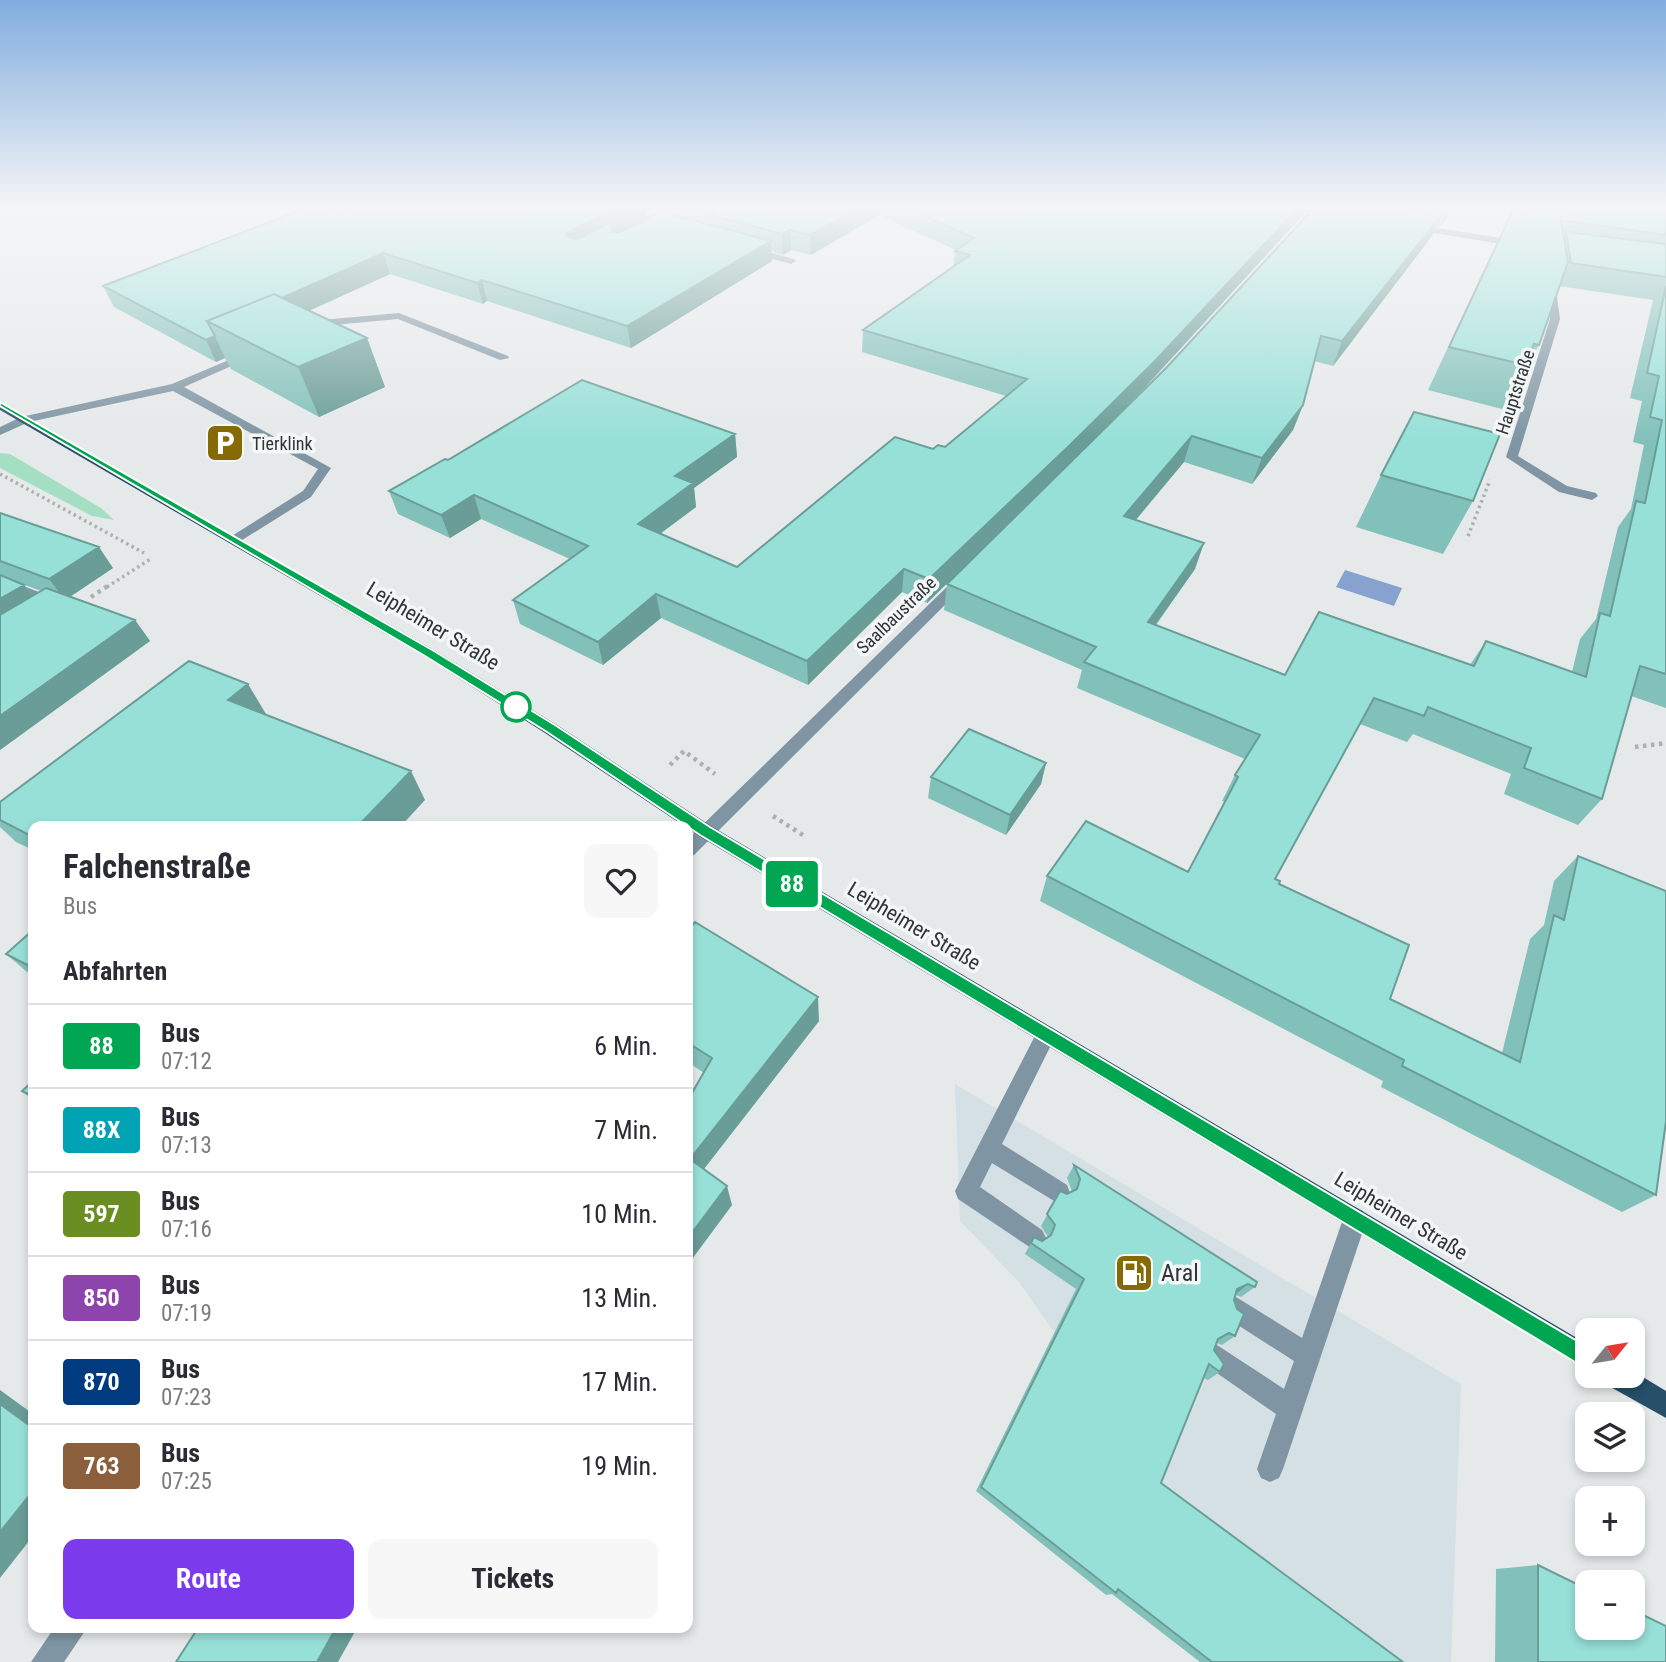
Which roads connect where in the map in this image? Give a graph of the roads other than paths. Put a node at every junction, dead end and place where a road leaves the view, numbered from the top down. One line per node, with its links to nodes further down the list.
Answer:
1 (1551, 286): 9 (street, Hauptstraße)
2 (297, 334): 4 (street)
3 (260, 350): 5 (street)
4 (504, 358)
5 (175, 387): 7 (street); 10 (street)
6 (0, 405): 7 (main road, Leipheimer Straße)
7 (25, 419): 8 (street); 10 (main road, Leipheimer Straße)
8 (0, 431)
9 (1592, 496)
10 (234, 539): 14 (main road, Leipheimer Straße)
11 (970, 572): 16 (street, Saalbaustraße)
12 (0, 581): 13 (street)
13 (46, 611)
14 (690, 821)
15 (693, 823): 16 (main road, Leipheimer Straße)
16 (705, 831): 17 (street, Saalbaustraße); 18 (main road, Leipheimer Straße)
17 (693, 844)
18 (1046, 1035): 19 (street); 21 (main road, Leipheimer Straße)
19 (988, 1148): 20 (street); 22 (street)
20 (1059, 1193)
21 (1355, 1219): 24 (main road, Leipheimer Straße); 25 (street)
22 (1034, 1237)
23 (1236, 1309): 25 (street)
24 (1575, 1351)
25 (1308, 1356): 29 (street)
26 (1216, 1358): 29 (street)
27 (1637, 1388): 28 (main road)
28 (1666, 1405)
29 (1291, 1409): 30 (street)
30 (1270, 1469)
31 (68, 1633): 32 (street)
32 (46, 1662)

